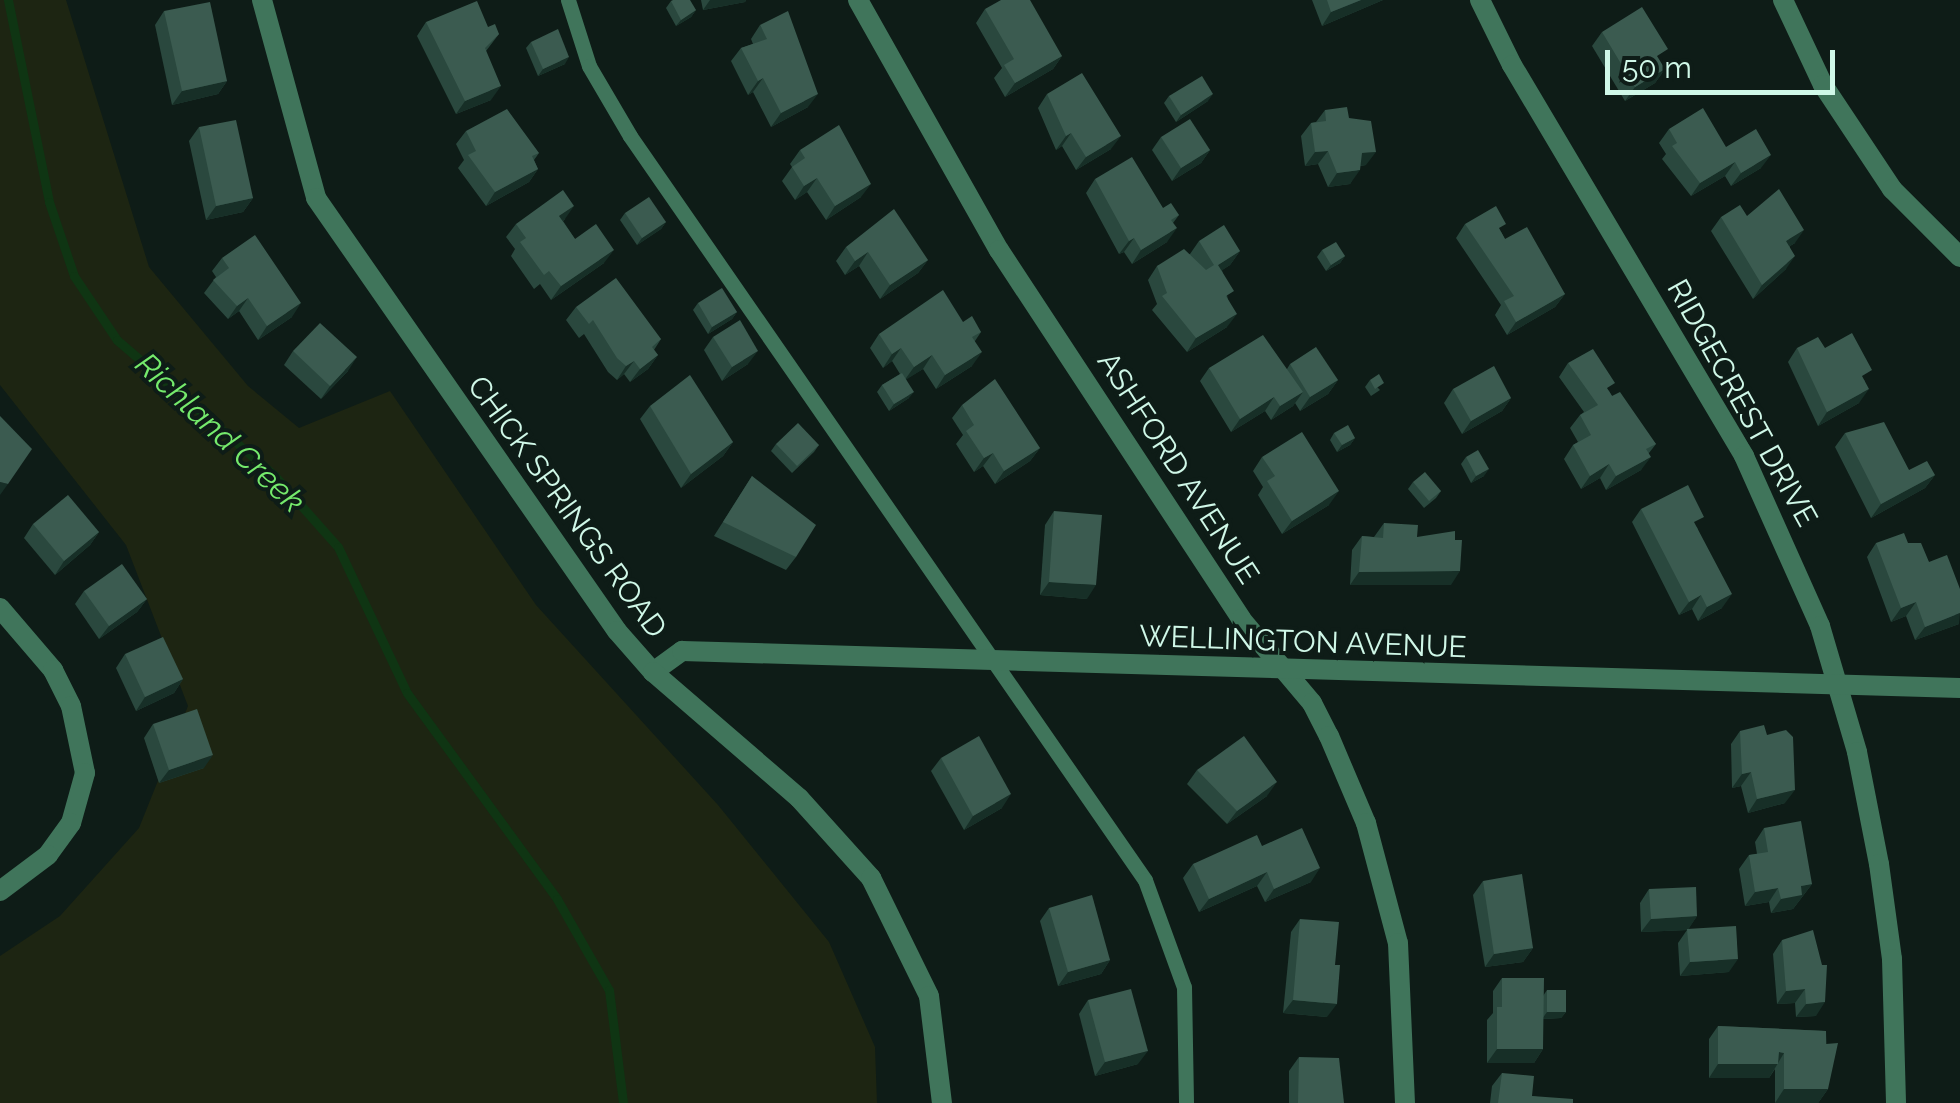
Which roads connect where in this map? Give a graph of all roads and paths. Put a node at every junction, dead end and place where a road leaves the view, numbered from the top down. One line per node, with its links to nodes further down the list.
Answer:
1 (262, 0): 9 (street, CHICK SPRINGS ROAD)
2 (568, 0): 8 (lane)
3 (858, 0): 10 (street, ASHFORD AVENUE)
4 (1480, 0): 11 (street, RIDGECREST DRIVE)
5 (1783, 0): 6 (street)
6 (1960, 258)
7 (0, 608): 13 (street)
8 (991, 660): 9 (street, WELLINGTON AVENUE); 10 (street, WELLINGTON AVENUE); 15 (lane)
9 (653, 672): 14 (street, CHICK SPRINGS ROAD)
10 (1287, 672): 11 (street, WELLINGTON AVENUE); 16 (street, ASHFORD AVENUE)
11 (1837, 685): 12 (street, WELLINGTON AVENUE); 17 (street, RIDGECREST DRIVE)
12 (1960, 688)
13 (0, 891)
14 (942, 1103)
15 (1186, 1103)
16 (1406, 1103)
17 (1896, 1103)

